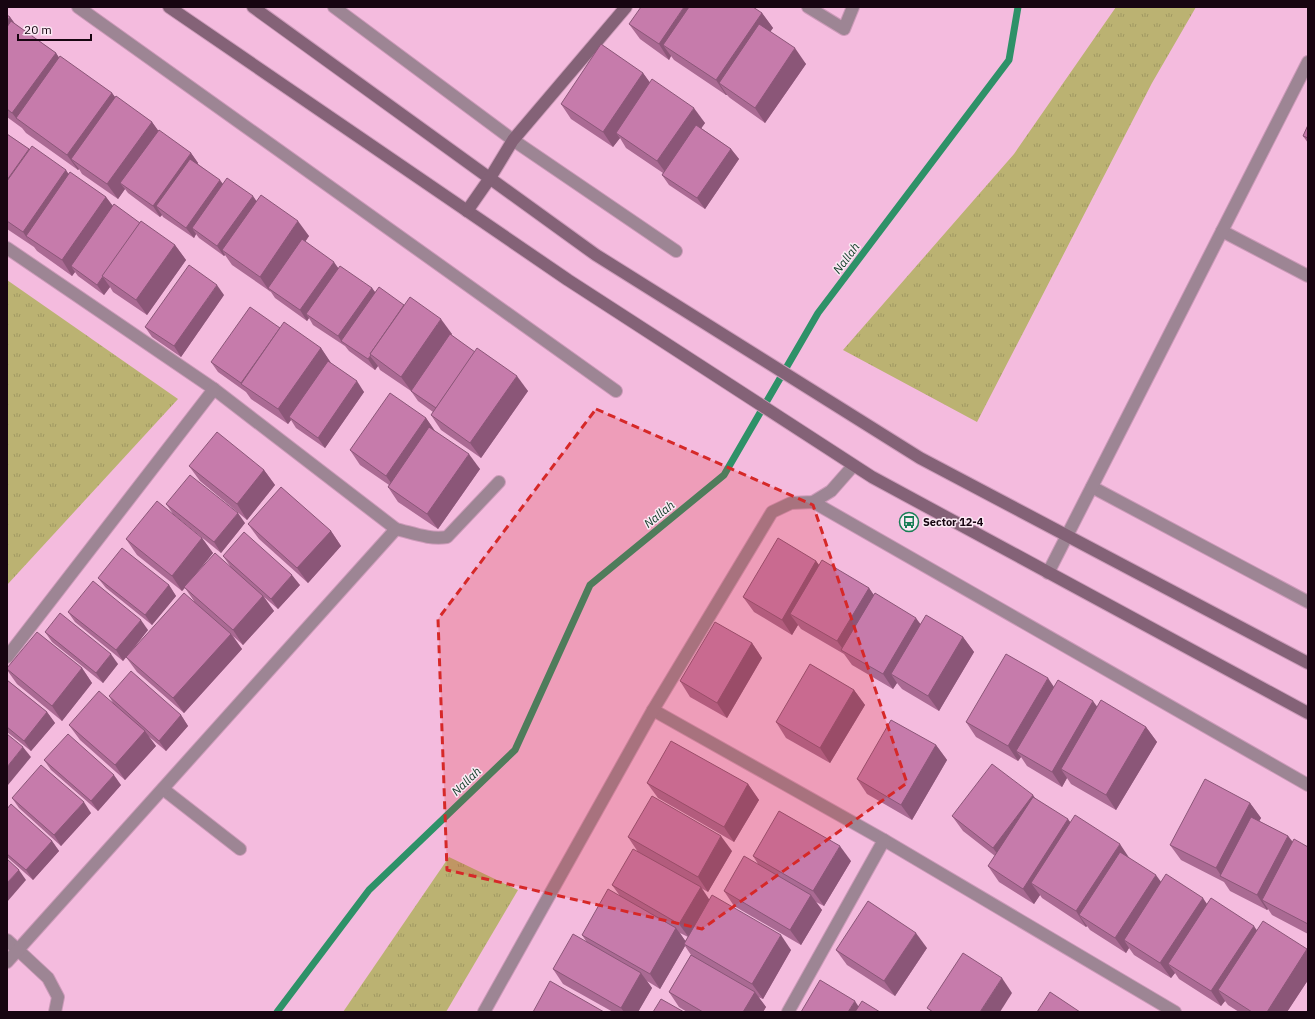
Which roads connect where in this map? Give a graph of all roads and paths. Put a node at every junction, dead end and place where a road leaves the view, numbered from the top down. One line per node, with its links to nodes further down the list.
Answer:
1 (78, 7): 17 (street)
2 (169, 7): 11 (street)
3 (253, 7): 10 (street)
4 (334, 7): 9 (street)
5 (626, 7): 9 (street)
6 (808, 7): 7 (street)
7 (853, 7)
8 (1308, 62): 12 (street)
9 (513, 140): 10 (street); 14 (street)
10 (490, 178): 11 (street); 23 (street)
11 (467, 211): 18 (street)
12 (1222, 231): 15 (street); 20 (street)
13 (7, 248): 16 (street)
14 (676, 251)
15 (1308, 276)
16 (214, 389): 22 (street); 26 (street)
17 (616, 391)
18 (853, 466): 21 (street); 24 (street)
19 (499, 482): 22 (street)
20 (1092, 487): 23 (street); 25 (street)
21 (813, 502): 28 (street); 30 (street)
22 (396, 529): 31 (street)
23 (1067, 536): 24 (street); 27 (street)
24 (1048, 573): 29 (street)
25 (1308, 602)
26 (7, 657)
27 (1308, 663)
28 (654, 710): 32 (street); 38 (street)
29 (1308, 712)
30 (1308, 785)
31 (163, 789): 33 (street); 35 (street)
32 (884, 840): 39 (street); 40 (street)
33 (240, 849)
34 (7, 940): 35 (street)
35 (18, 950): 36 (street); 37 (street)
36 (7, 962)
37 (55, 1012)
38 (484, 1012)
39 (788, 1012)
40 (1175, 1012)

